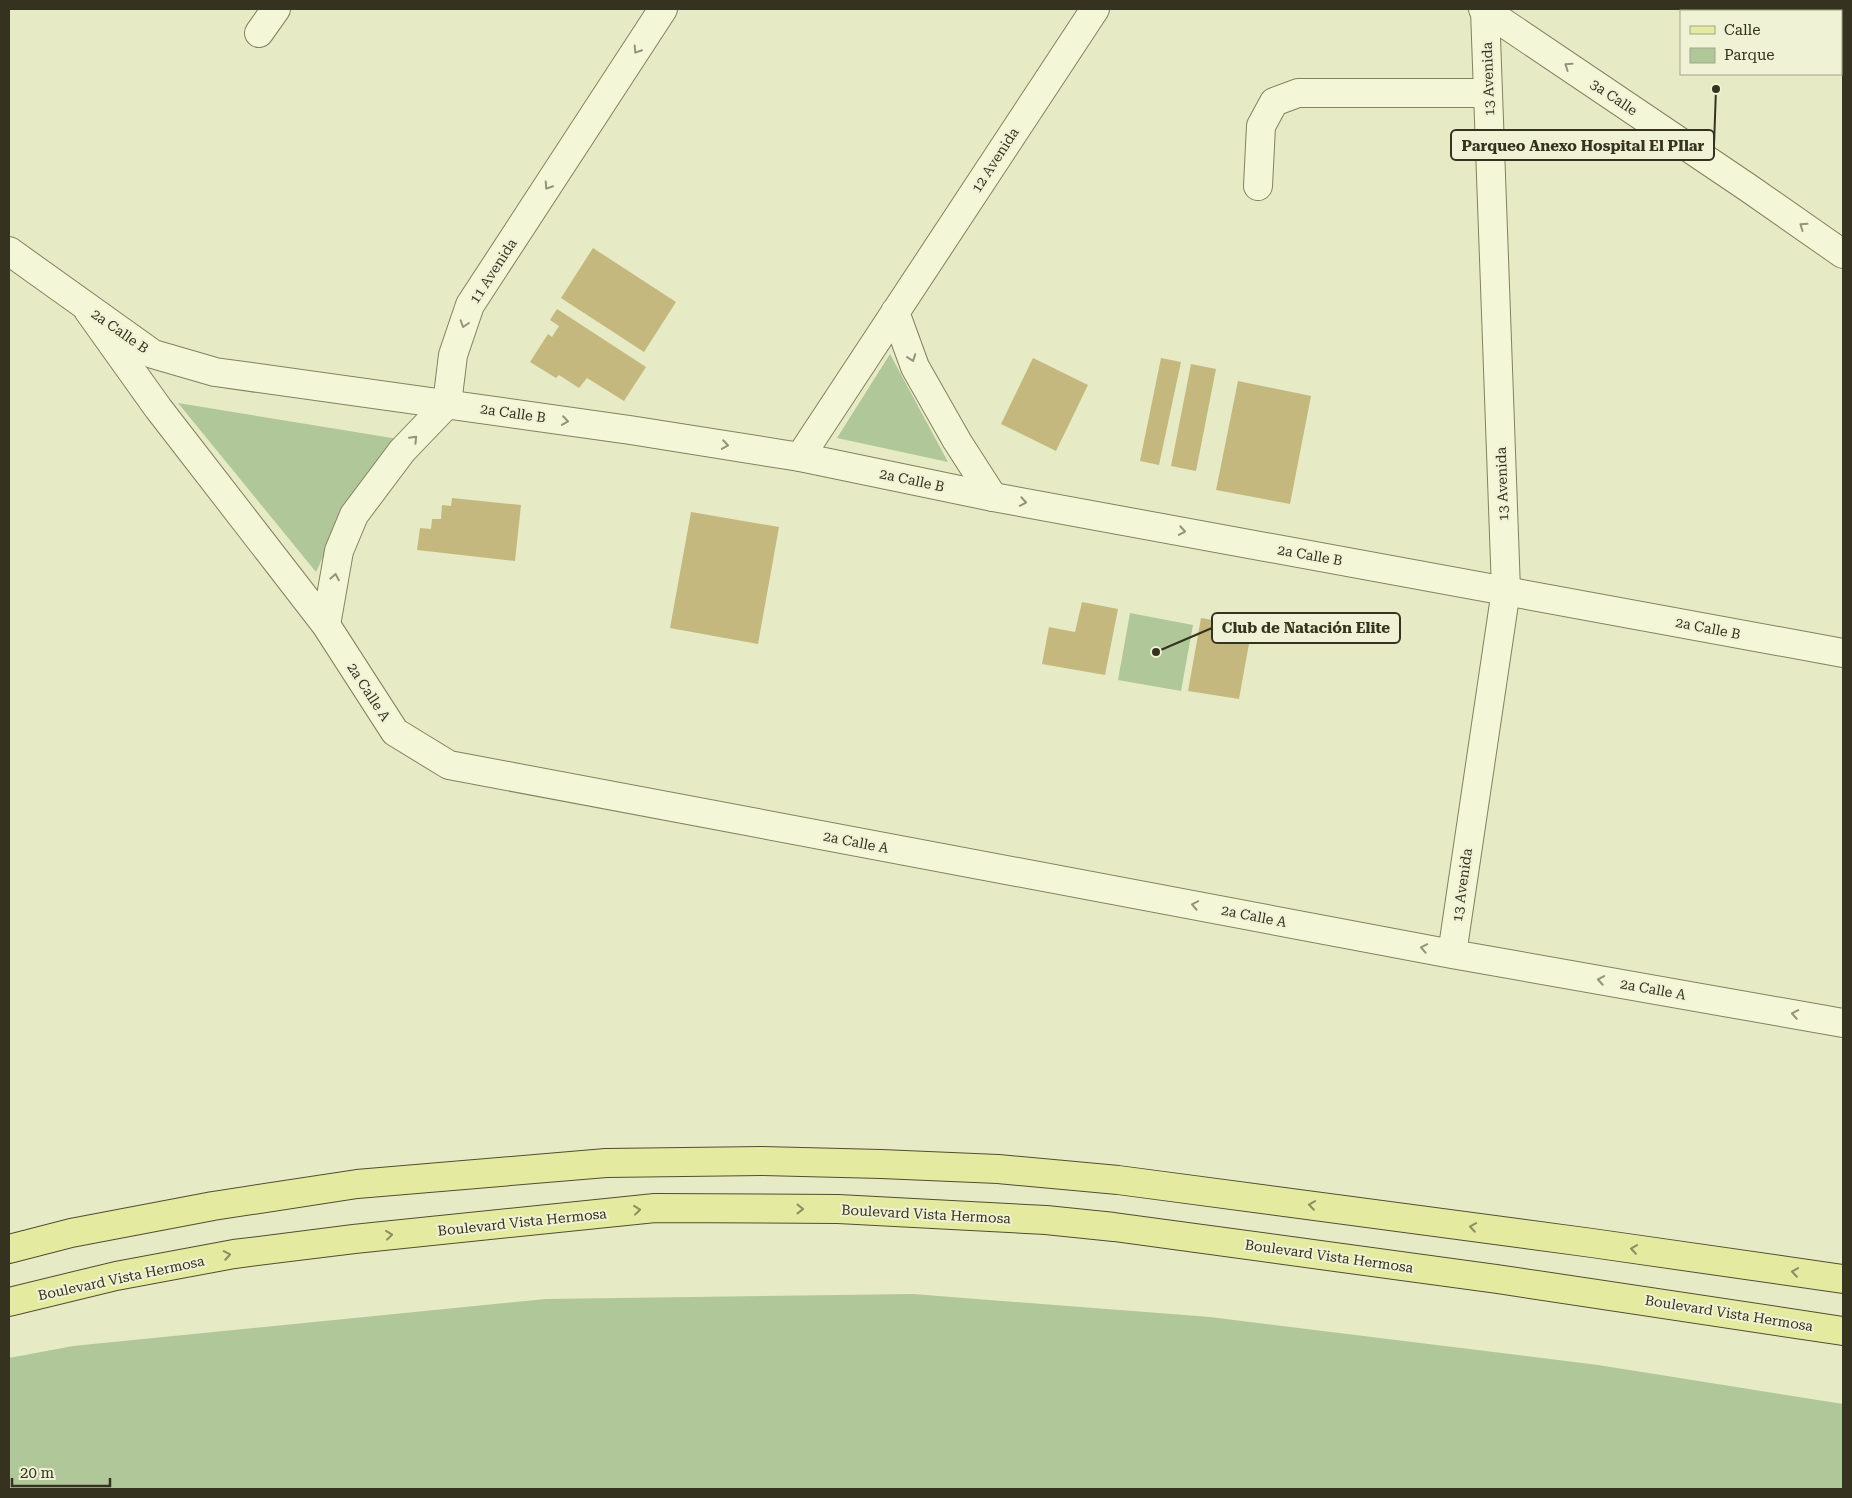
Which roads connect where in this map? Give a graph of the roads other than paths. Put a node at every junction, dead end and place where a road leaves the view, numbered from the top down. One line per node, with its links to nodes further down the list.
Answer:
1 (276, 9): 5 (street)
2 (663, 9): 12 (street, 11 Avenida, one-way to 12)
3 (1095, 9): 11 (street, 12 Avenida)
4 (1484, 10): 6 (street, 13 Avenida); 9 (street, 3a Calle, one-way to 4)
5 (260, 33)
6 (1488, 93): 7 (street); 15 (street, 13 Avenida)
7 (1258, 186)
8 (9, 251): 10 (street, 2a Calle B)
9 (1843, 254)
10 (86, 307): 12 (street, 2a Calle B); 16 (street, 2a Calle A)
11 (895, 312): 13 (street, 12 Avenida); 14 (street, one-way to 14)
12 (447, 404): 13 (street, 2a Calle B, one-way to 13); 16 (street, one-way to 12)
13 (800, 457): 14 (street, 2a Calle B)
14 (993, 497): 15 (street, 2a Calle B, one-way to 15)
15 (1506, 590): 17 (street, 2a Calle B); 18 (street, 13 Avenida)
16 (326, 625): 18 (street, 2a Calle A, one-way to 16)
17 (1843, 653)
18 (1452, 954): 19 (street, 2a Calle A, one-way to 18)
19 (1843, 1023)
20 (9, 1249): 21 (main road, one-way to 20)
21 (1843, 1279)
22 (9, 1302): 23 (main road, Boulevard Vista Hermosa, one-way to 23)
23 (1843, 1330)

